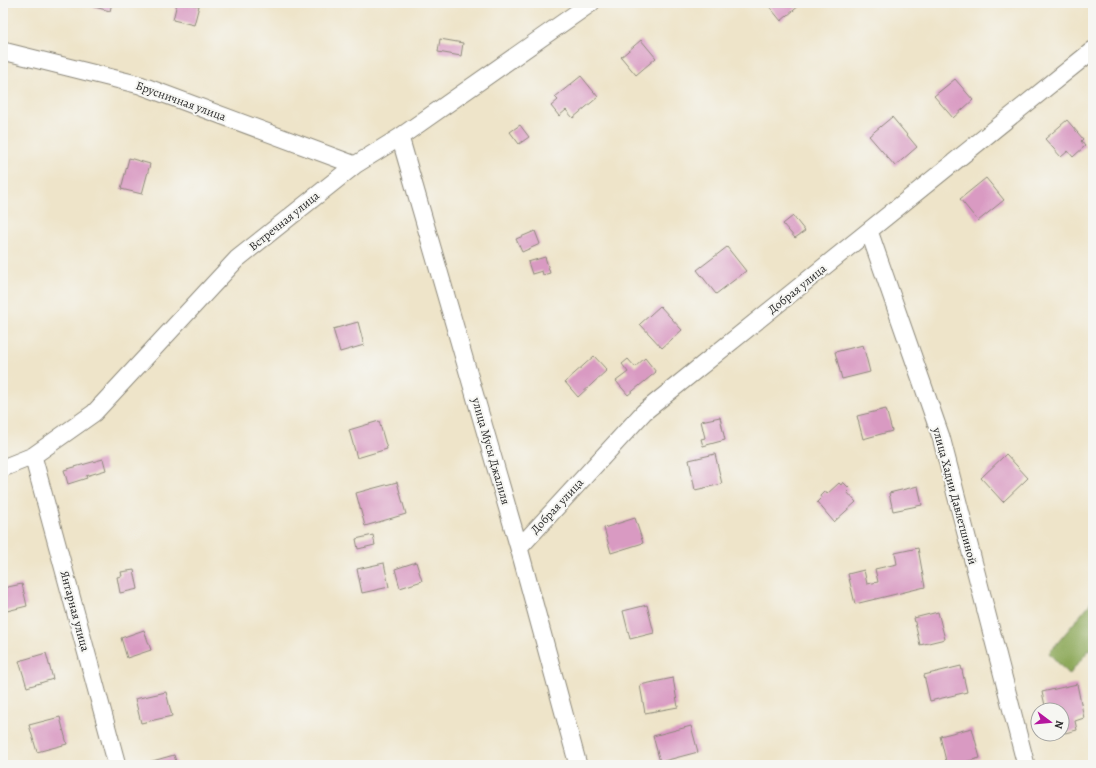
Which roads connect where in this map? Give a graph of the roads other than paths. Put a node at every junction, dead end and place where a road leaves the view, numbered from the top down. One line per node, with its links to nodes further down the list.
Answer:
1 (591, 3): 4 (street, Встречная улица)
2 (1093, 50): 6 (street, Добрая улица)
3 (3, 51): 5 (street, Брусничная улица)
4 (400, 138): 5 (street, Встречная улица); 9 (street, улица Мусы Джалиля)
5 (355, 165): 7 (street, Встречная улица)
6 (869, 231): 9 (street, Добрая улица); 12 (street, улица Хадии Давлетшиной)
7 (34, 456): 8 (street, Встречная улица); 10 (street, Янтарная улица)
8 (3, 468)
9 (519, 548): 11 (street, улица Мусы Джалиля)
10 (117, 765)
11 (578, 765)
12 (1026, 765)

